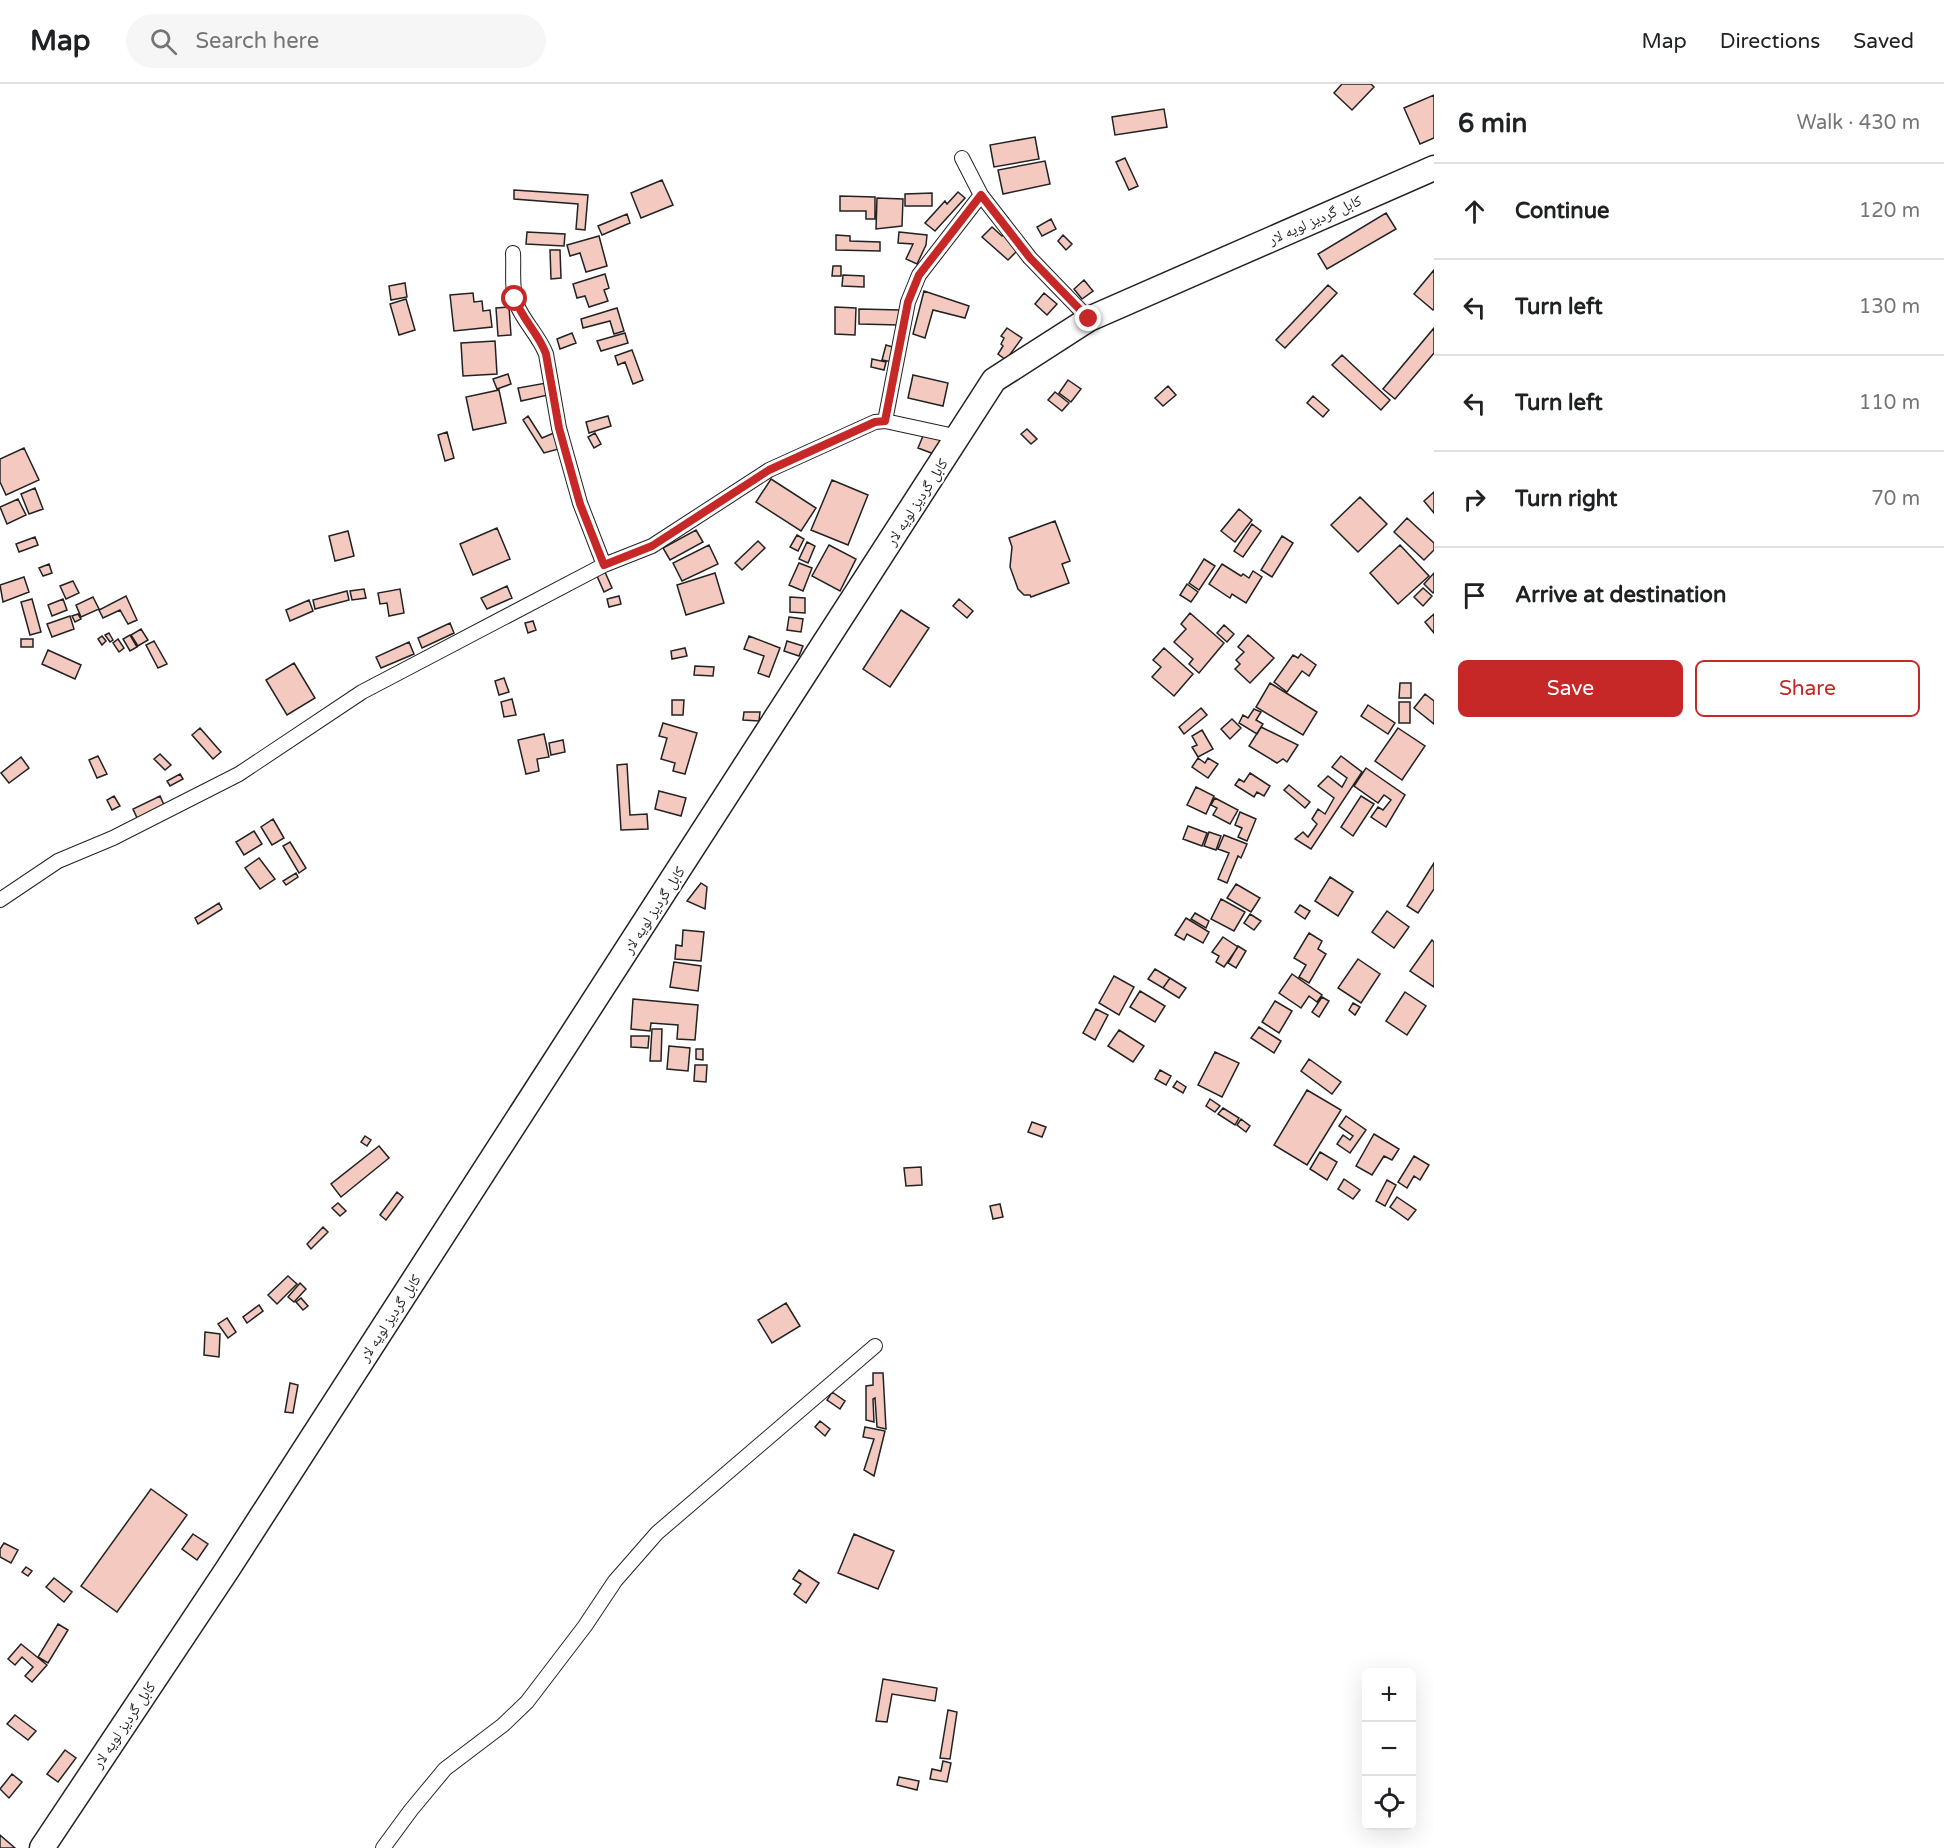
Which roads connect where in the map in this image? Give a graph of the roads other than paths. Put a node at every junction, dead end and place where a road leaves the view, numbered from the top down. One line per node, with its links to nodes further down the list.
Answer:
1 (962, 158): 3 (street)
2 (1434, 168): 5 (highway, کابل گردیز لویه لار)
3 (981, 195): 5 (street); 6 (street)
4 (513, 253): 8 (street)
5 (1089, 319): 7 (highway, کابل گردیز لویه لار)
6 (885, 421): 7 (street); 8 (street)
7 (960, 437): 11 (highway, کابل گردیز لویه لار)
8 (604, 565): 9 (street)
9 (0, 900)
10 (875, 1346): 12 (street)
11 (42, 1848)
12 (384, 1848)

